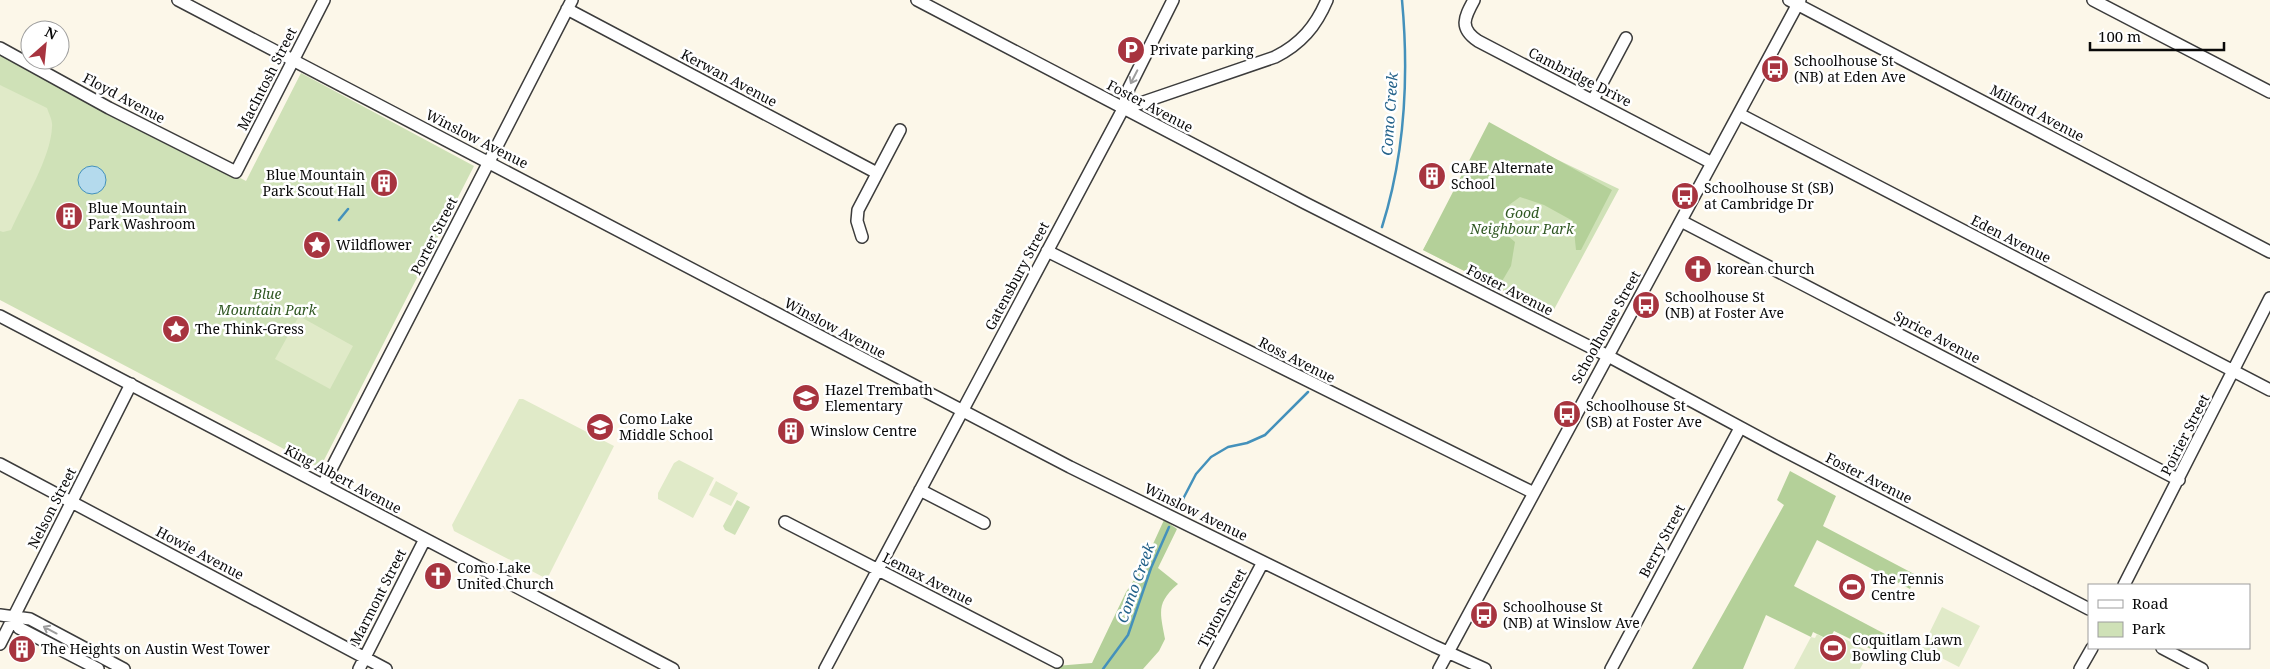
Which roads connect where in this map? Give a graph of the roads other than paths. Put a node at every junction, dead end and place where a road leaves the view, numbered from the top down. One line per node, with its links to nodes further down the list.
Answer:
1 (178, 0): 12 (street, Winslow Avenue)
2 (324, 0): 12 (street, MacIntosh Street)
3 (917, 0): 15 (street, Foster Avenue)
4 (1173, 0): 15 (street, Gatensbury Street, one-way to 15)
5 (1327, 0): 15 (street)
6 (1474, 0): 14 (street, Cambridge Drive)
7 (2093, 0): 13 (street)
8 (1796, 1): 16 (street, Schoolhouse Street); 25 (street, Milford Avenue)
9 (569, 5): 18 (street, Porter Street); 21 (street, Kerwan Avenue)
10 (1626, 38): 14 (street)
11 (0, 48): 20 (street, Floyd Avenue)
12 (294, 61): 18 (street, Winslow Avenue); 20 (street, MacIntosh Street)
13 (2270, 92)
14 (1593, 100): 19 (street, Cambridge Drive)
15 (1123, 109): 24 (street, Gatensbury Street); 28 (street, Foster Avenue)
16 (1739, 114): 19 (street, Schoolhouse Street); 29 (street, Eden Avenue)
17 (900, 130): 21 (street)
18 (489, 162): 32 (street, Winslow Avenue); 36 (street, Porter Street)
19 (1712, 163): 22 (street, Schoolhouse Street)
20 (236, 172)
21 (876, 173): 23 (street)
22 (1681, 221): 28 (street, Schoolhouse Street); 35 (street, Sprice Avenue)
23 (862, 237)
24 (1048, 251): 32 (street, Gatensbury Street); 38 (street, Ross Avenue)
25 (2270, 252)
26 (2270, 298): 29 (street, Poirier Street)
27 (0, 316): 30 (street, King Albert Avenue)
28 (1608, 356): 33 (street, Foster Avenue); 38 (street, Schoolhouse Street)
29 (2234, 371): 31 (street, Eden Avenue); 35 (street, Poirier Street)
30 (131, 384): 36 (street, King Albert Avenue); 39 (street, Nelson Street)
31 (2270, 390)
32 (963, 410): 37 (street, Gatensbury Street); 43 (street, Winslow Avenue)
33 (1740, 428): 46 (street, Foster Avenue); 64 (street, Berry Street)
34 (0, 464): 39 (street, Howie Avenue)
35 (2179, 480): 45 (street, Poirier Street)
36 (323, 485): 42 (street, King Albert Avenue)
37 (920, 490): 41 (street); 44 (street, Gatensbury Street)
38 (1534, 493): 52 (street, Schoolhouse Street)
39 (71, 502): 48 (street, Nelson Street); 53 (street, Howie Avenue)
40 (785, 522): 44 (street, Lemax Avenue)
41 (984, 524)
42 (425, 539): 53 (street, Marmont Street); 59 (street, King Albert Avenue)
43 (1263, 562): 52 (street, Winslow Avenue); 61 (street, Tipton Street)
44 (878, 570): 54 (street, Lemax Avenue); 60 (street, Gatensbury Street)
45 (2125, 584)
46 (2088, 608)
47 (0, 615): 48 (street)
48 (14, 618): 49 (street, Nelson Street); 55 (street); 56 (street, one-way to 48)
49 (0, 644)
50 (2091, 649): 65 (street)
51 (2164, 649): 66 (street)
52 (1448, 652): 62 (street, Schoolhouse Street); 63 (street, Winslow Avenue)
53 (364, 658): 57 (street, Marmont Street); 58 (street, Howie Avenue)
54 (1057, 662)
55 (98, 669)
56 (124, 669)
57 (359, 669)
58 (386, 669)
59 (673, 669)
60 (825, 669)
61 (1206, 669)
62 (1439, 669)
63 (1485, 669)
64 (1611, 669)
65 (2080, 669)
66 (2202, 669)

